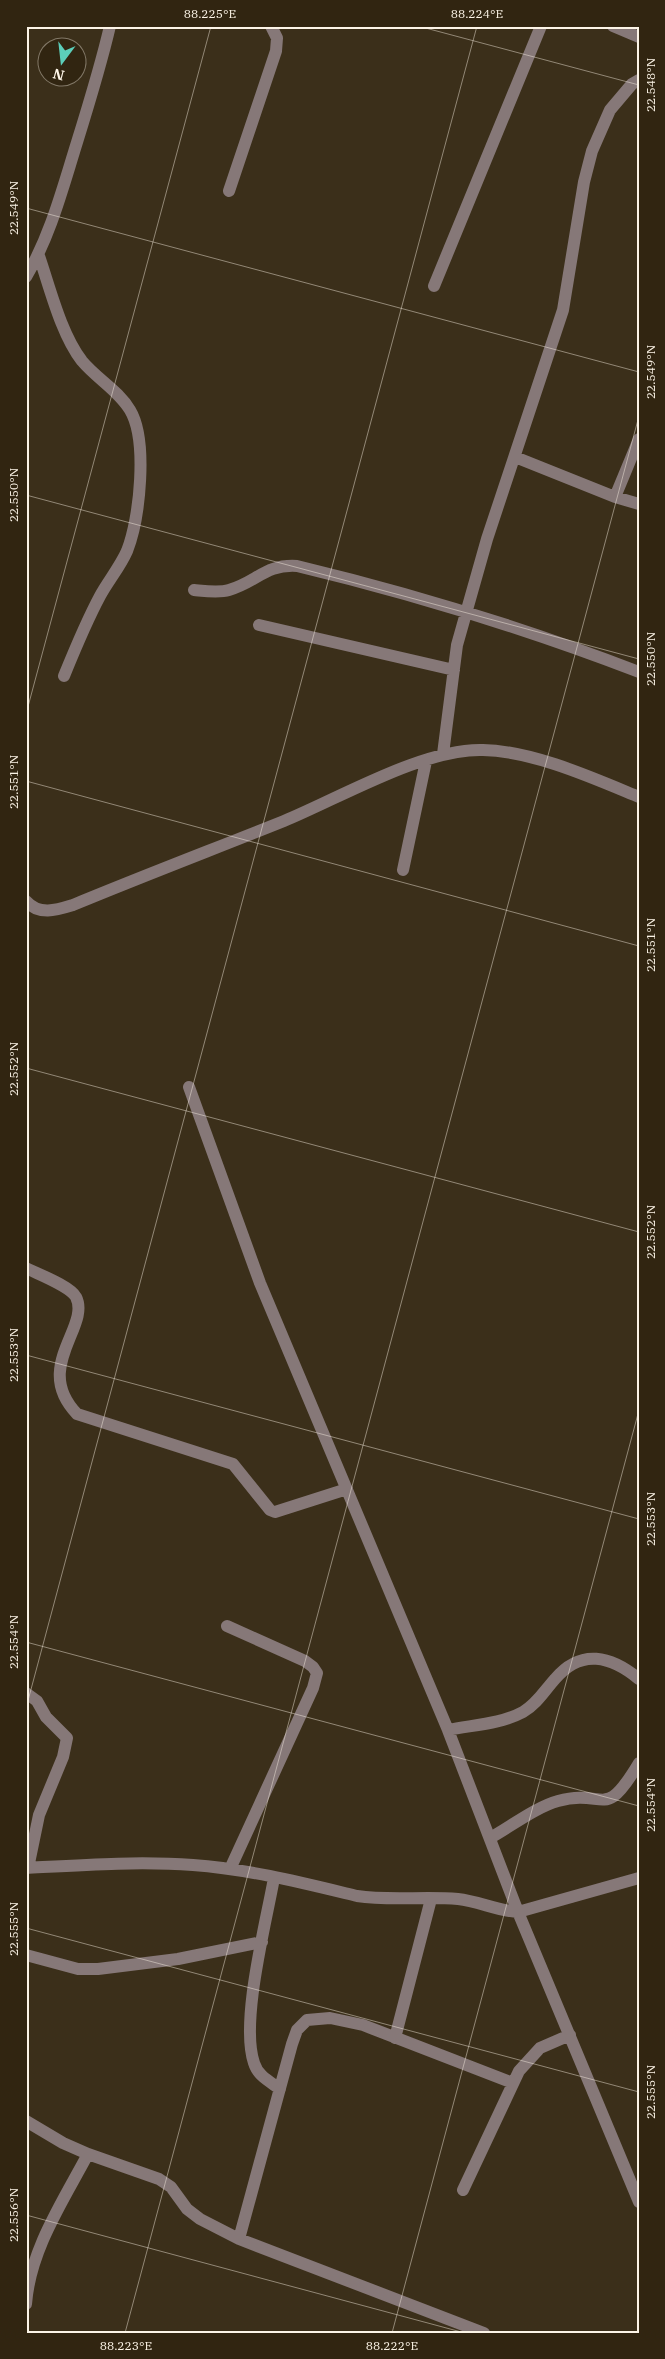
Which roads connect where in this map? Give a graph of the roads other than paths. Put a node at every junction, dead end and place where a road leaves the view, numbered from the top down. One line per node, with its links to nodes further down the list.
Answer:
1 (110, 26): 8 (street)
2 (271, 26): 7 (street)
3 (541, 26): 10 (street)
4 (613, 26): 5 (street)
5 (639, 36)
6 (637, 84): 12 (street)
7 (229, 191)
8 (38, 256): 9 (street); 20 (street)
9 (26, 276)
10 (434, 286)
11 (639, 439): 13 (street)
12 (515, 457): 13 (street); 16 (street)
13 (615, 497): 14 (street)
14 (639, 504)
15 (194, 590): 16 (street)
16 (466, 612): 18 (street); 19 (street)
17 (259, 626): 18 (street)
18 (454, 670): 21 (street)
19 (639, 672)
20 (64, 676)
21 (443, 754): 22 (street); 23 (street)
22 (426, 761): 24 (street); 25 (street)
23 (639, 797)
24 (403, 870)
25 (27, 904)
26 (189, 1087): 28 (street)
27 (26, 1268): 28 (street)
28 (346, 1489): 32 (street)
29 (227, 1626): 36 (street)
30 (639, 1679): 32 (street)
31 (26, 1693): 35 (street)
32 (448, 1730): 34 (street)
33 (639, 1763): 34 (street)
34 (490, 1838): 40 (street)
35 (27, 1868): 36 (street)
36 (230, 1869): 37 (street)
37 (274, 1878): 39 (street); 41 (street)
38 (639, 1878): 40 (street)
39 (431, 1899): 40 (street); 44 (street)
40 (518, 1912): 43 (street)
41 (262, 1942): 42 (street); 46 (street)
42 (26, 1955)
43 (570, 2036): 45 (street); 50 (street)
44 (395, 2038): 45 (street); 46 (street)
45 (513, 2083): 49 (street)
46 (280, 2089): 51 (street)
47 (26, 2121): 48 (street)
48 (88, 2154): 51 (street); 52 (street)
49 (463, 2190)
50 (639, 2202)
51 (239, 2239): 53 (street)
52 (26, 2304)
53 (484, 2333)

